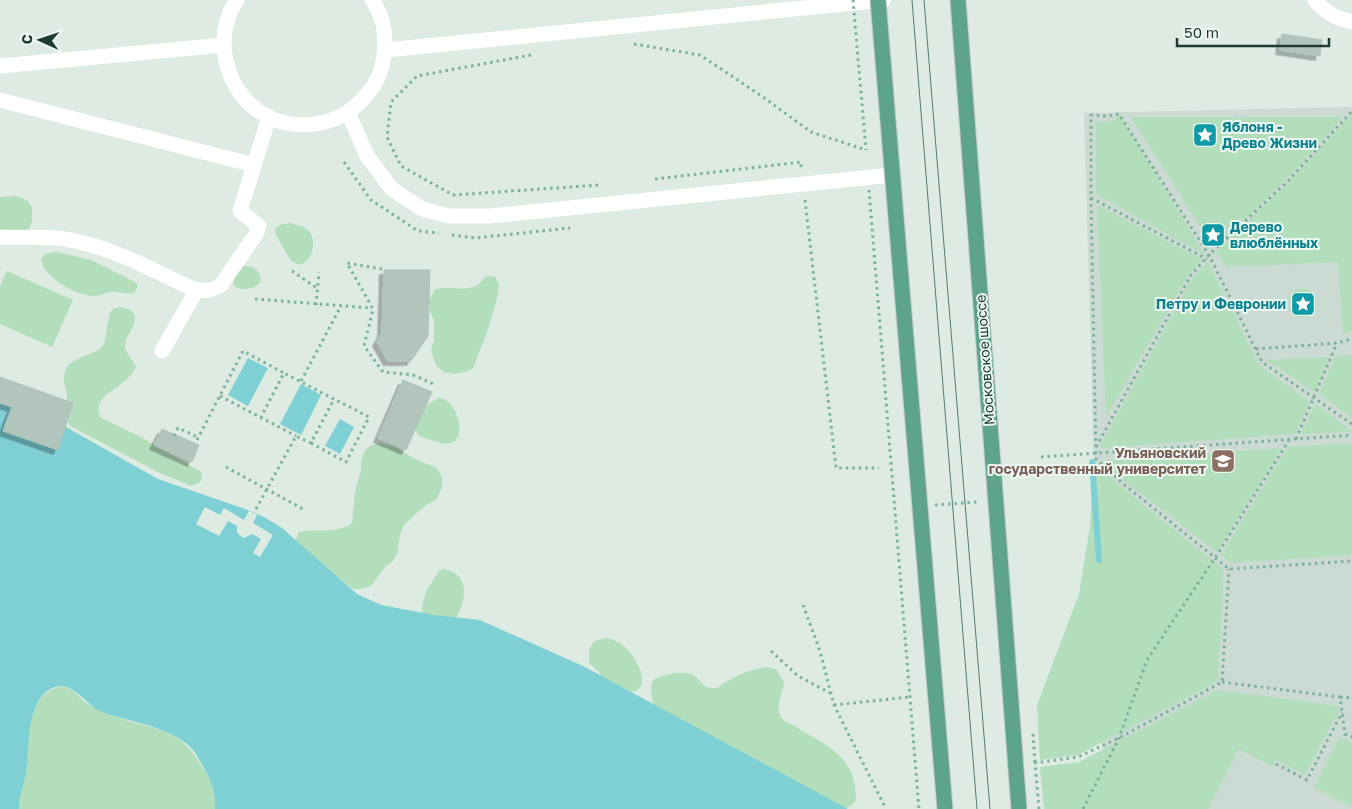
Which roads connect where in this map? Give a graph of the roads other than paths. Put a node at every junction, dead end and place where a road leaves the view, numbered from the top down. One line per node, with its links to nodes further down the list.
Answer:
1 (237, 0): 8 (street)
2 (372, 0): 9 (street)
3 (878, 0): 15 (main road, bridge)
4 (883, 0): 9 (street)
5 (958, 0): 20 (main road, Московское шоссе, bridge)
6 (1315, 0): 7 (street)
7 (1352, 22)
8 (224, 45): 10 (street); 13 (street)
9 (386, 50): 12 (street)
10 (0, 66)
11 (0, 100): 14 (street)
12 (348, 112): 13 (street); 15 (street)
13 (269, 117): 14 (street)
14 (254, 165): 17 (street)
15 (893, 175): 19 (main road, bridge)
16 (0, 238): 17 (street)
17 (196, 291): 18 (street)
18 (162, 351)
19 (945, 809)
20 (1019, 809)

